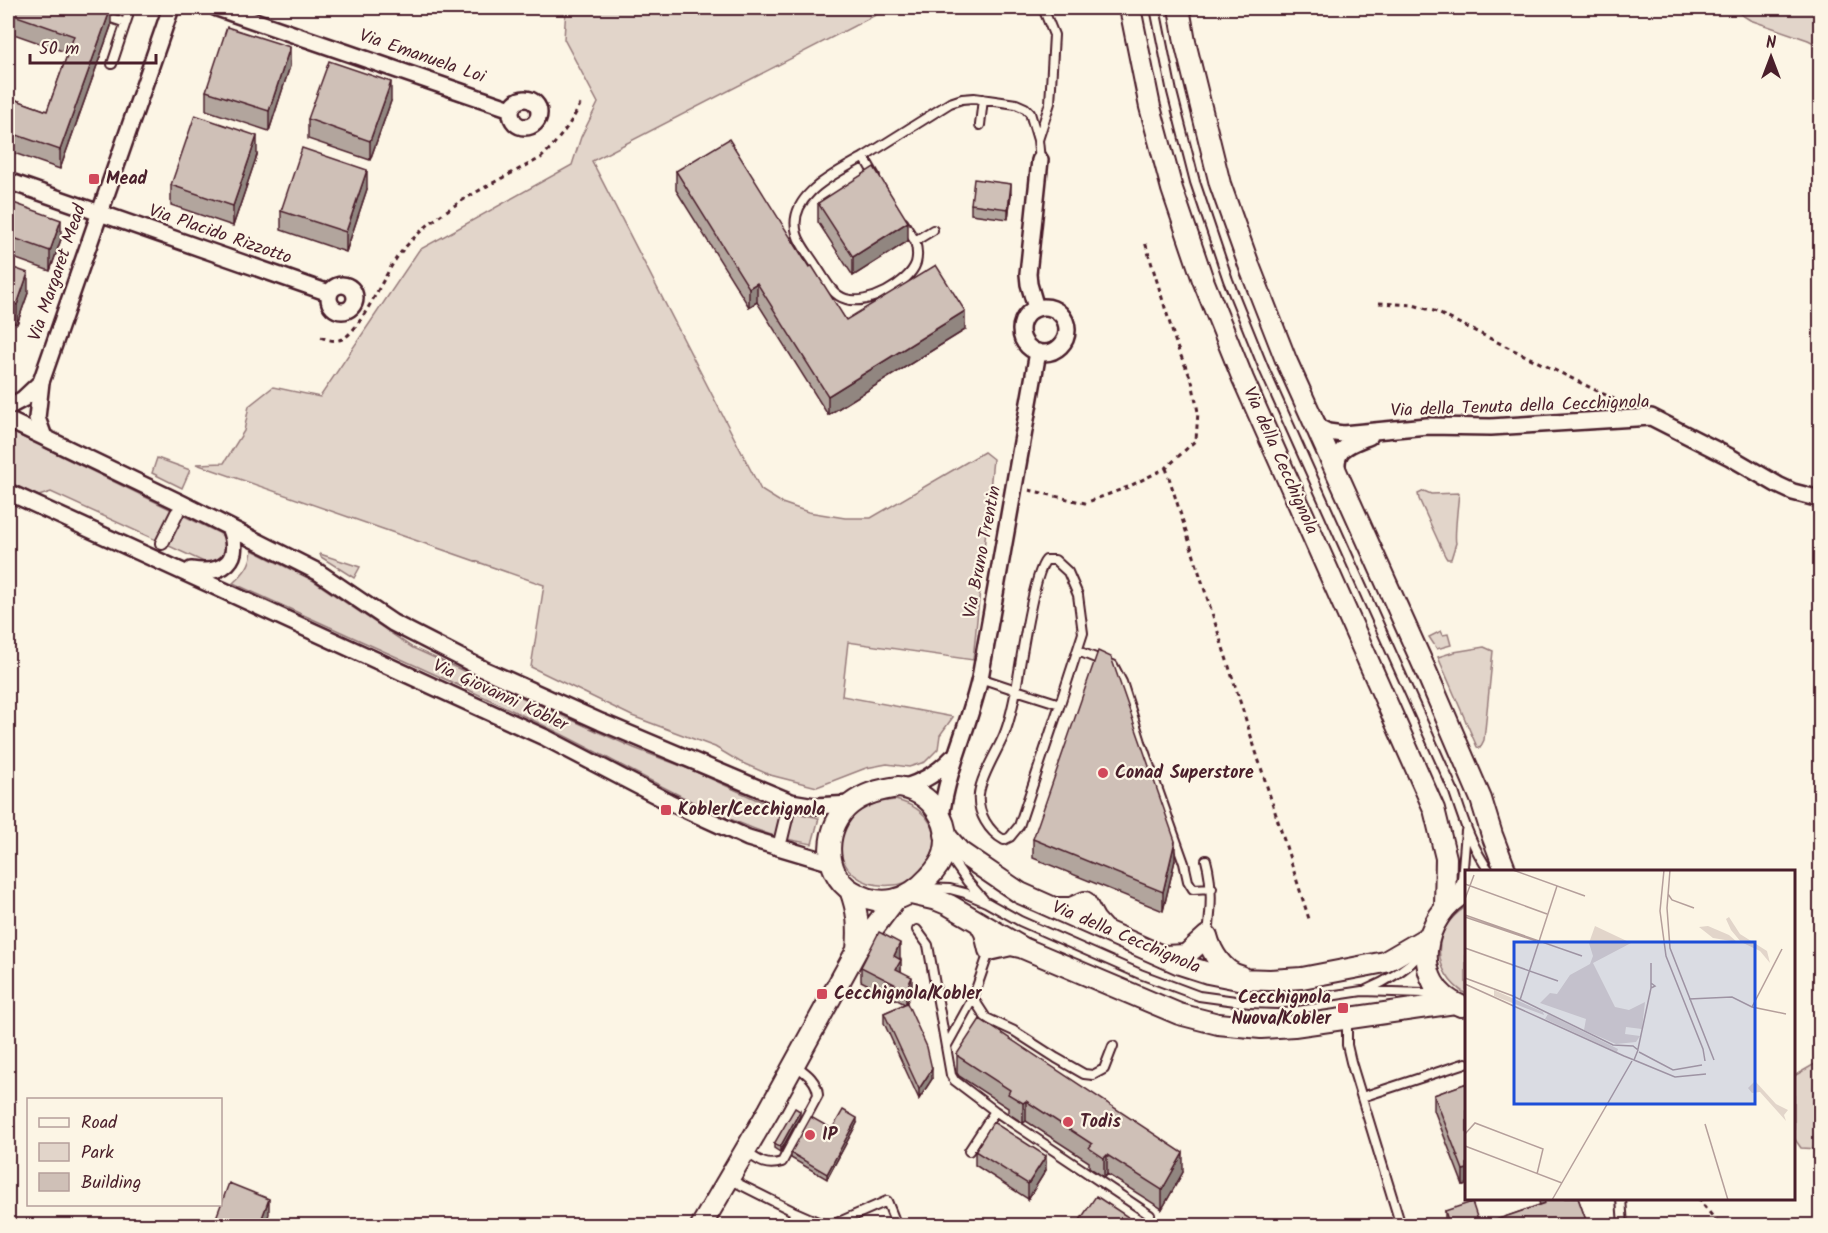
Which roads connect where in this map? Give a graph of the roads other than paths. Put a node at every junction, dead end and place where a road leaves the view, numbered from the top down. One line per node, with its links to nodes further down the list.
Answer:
1 (128, 8): 9 (lane)
2 (171, 8): 20 (street, Via Margaret Mead)
3 (217, 8): 12 (street, Via Emanuela Loi)
4 (1043, 8): 14 (lane)
5 (1130, 8): 57 (street, Via della Cecchignola)
6 (1155, 8): 47 (lane, Via della Cecchignola)
7 (1179, 8): 28 (street)
8 (91, 11): 9 (lane)
9 (126, 23): 10 (lane)
10 (112, 64)
11 (983, 99): 13 (lane); 14 (lane); 15 (lane)
12 (511, 109)
13 (980, 125)
14 (1038, 140): 16 (lane)
15 (864, 158): 18 (lane); 22 (lane)
16 (1040, 160): 24 (street)
17 (8, 181): 20 (street, Via Placido Rizzotto)
18 (881, 185)
19 (898, 213): 22 (lane)
20 (99, 214): 23 (street, Via Placido Rizzotto); 26 (street, Via Margaret Mead)
21 (933, 230): 22 (lane)
22 (915, 241)
23 (329, 293)
24 (1036, 308): 25 (street); 25 (street)
25 (1038, 352): 40 (street, Via Bruno Trentin)
26 (41, 382): 27 (street); 31 (street, Via Margaret Mead)
27 (8, 407)
28 (1312, 417): 30 (street, Via della Tenuta della Cecchignola); 32 (street)
29 (8, 420): 31 (street, Via Giovanni Kobler)
30 (1382, 432): 32 (street, Via della Tenuta della Cecchignola); 34 (street, Via della Tenuta della Cecchignola)
31 (44, 437): 36 (street, Via Giovanni Kobler)
32 (1338, 474): 53 (street)
33 (8, 492): 38 (street, Via Giovanni Kobler)
34 (1816, 495)
35 (177, 513): 37 (street)
36 (229, 527): 38 (street, Via Giovanni Kobler); 45 (street, Via Giovanni Kobler)
37 (162, 543)
38 (154, 558): 51 (street, Via Giovanni Kobler)
39 (1078, 651): 41 (lane); 42 (lane); 54 (lane)
40 (980, 678): 41 (lane); 43 (street, Via Bruno Trentin)
41 (1017, 690): 42 (lane); 42 (lane)
42 (1060, 704)
43 (955, 755): 44 (street, Via Bruno Trentin); 48 (street, Via Bruno Trentin)
44 (903, 788): 45 (street); 48 (street)
45 (851, 804): 51 (street)
46 (788, 810): 49 (street)
47 (1467, 830): 52 (lane, Via della Cecchignola); 57 (lane, Via della Cecchignola)
48 (944, 834): 56 (street); 58 (lane, Via della Cecchignola); 66 (street, Via della Cecchignola)
49 (781, 839)
50 (1206, 860): 54 (lane)
51 (832, 863): 55 (street)
52 (1488, 870)
53 (1505, 870)
54 (1212, 888): 61 (lane)
55 (850, 890): 56 (street); 64 (street)
56 (908, 894): 58 (lane, Via della Cecchignola); 59 (street); 64 (street)
57 (1455, 899): 62 (street)
58 (987, 902): 68 (lane, Via della Cecchignola)
59 (980, 924): 63 (street); 65 (street)
60 (917, 930): 72 (lane)
61 (1207, 936): 66 (street); 67 (street)
62 (1427, 943): 67 (street, Via della Cecchignola); 68 (lane, Via della Cecchignola); 70 (street)
63 (1023, 948): 65 (street); 71 (street)
64 (857, 950): 74 (street)
65 (989, 950): 69 (lane)
66 (1159, 955): 67 (street, Via della Cecchignola)
67 (1255, 979)
68 (1362, 991): 70 (lane, Via della Cecchignola)
69 (973, 998): 72 (lane); 73 (lane)
70 (1455, 1003): 71 (street)
71 (1347, 1018): 76 (lane)
72 (947, 1045): 77 (lane)
73 (1113, 1047)
74 (794, 1064): 78 (street); 78 (lane)
75 (1465, 1064): 76 (lane)
76 (1362, 1097): 88 (lane)
77 (995, 1111): 79 (lane); 83 (lane)
78 (745, 1151): 80 (street)
79 (969, 1151)
80 (728, 1179): 82 (lane); 84 (street)
81 (1621, 1200): 89 (lane)
82 (795, 1212): 85 (lane); 86 (lane)
83 (1150, 1215)
84 (701, 1226)
85 (789, 1226)
86 (828, 1226): 87 (lane)
87 (897, 1226)
88 (1401, 1226)
89 (1623, 1226)

